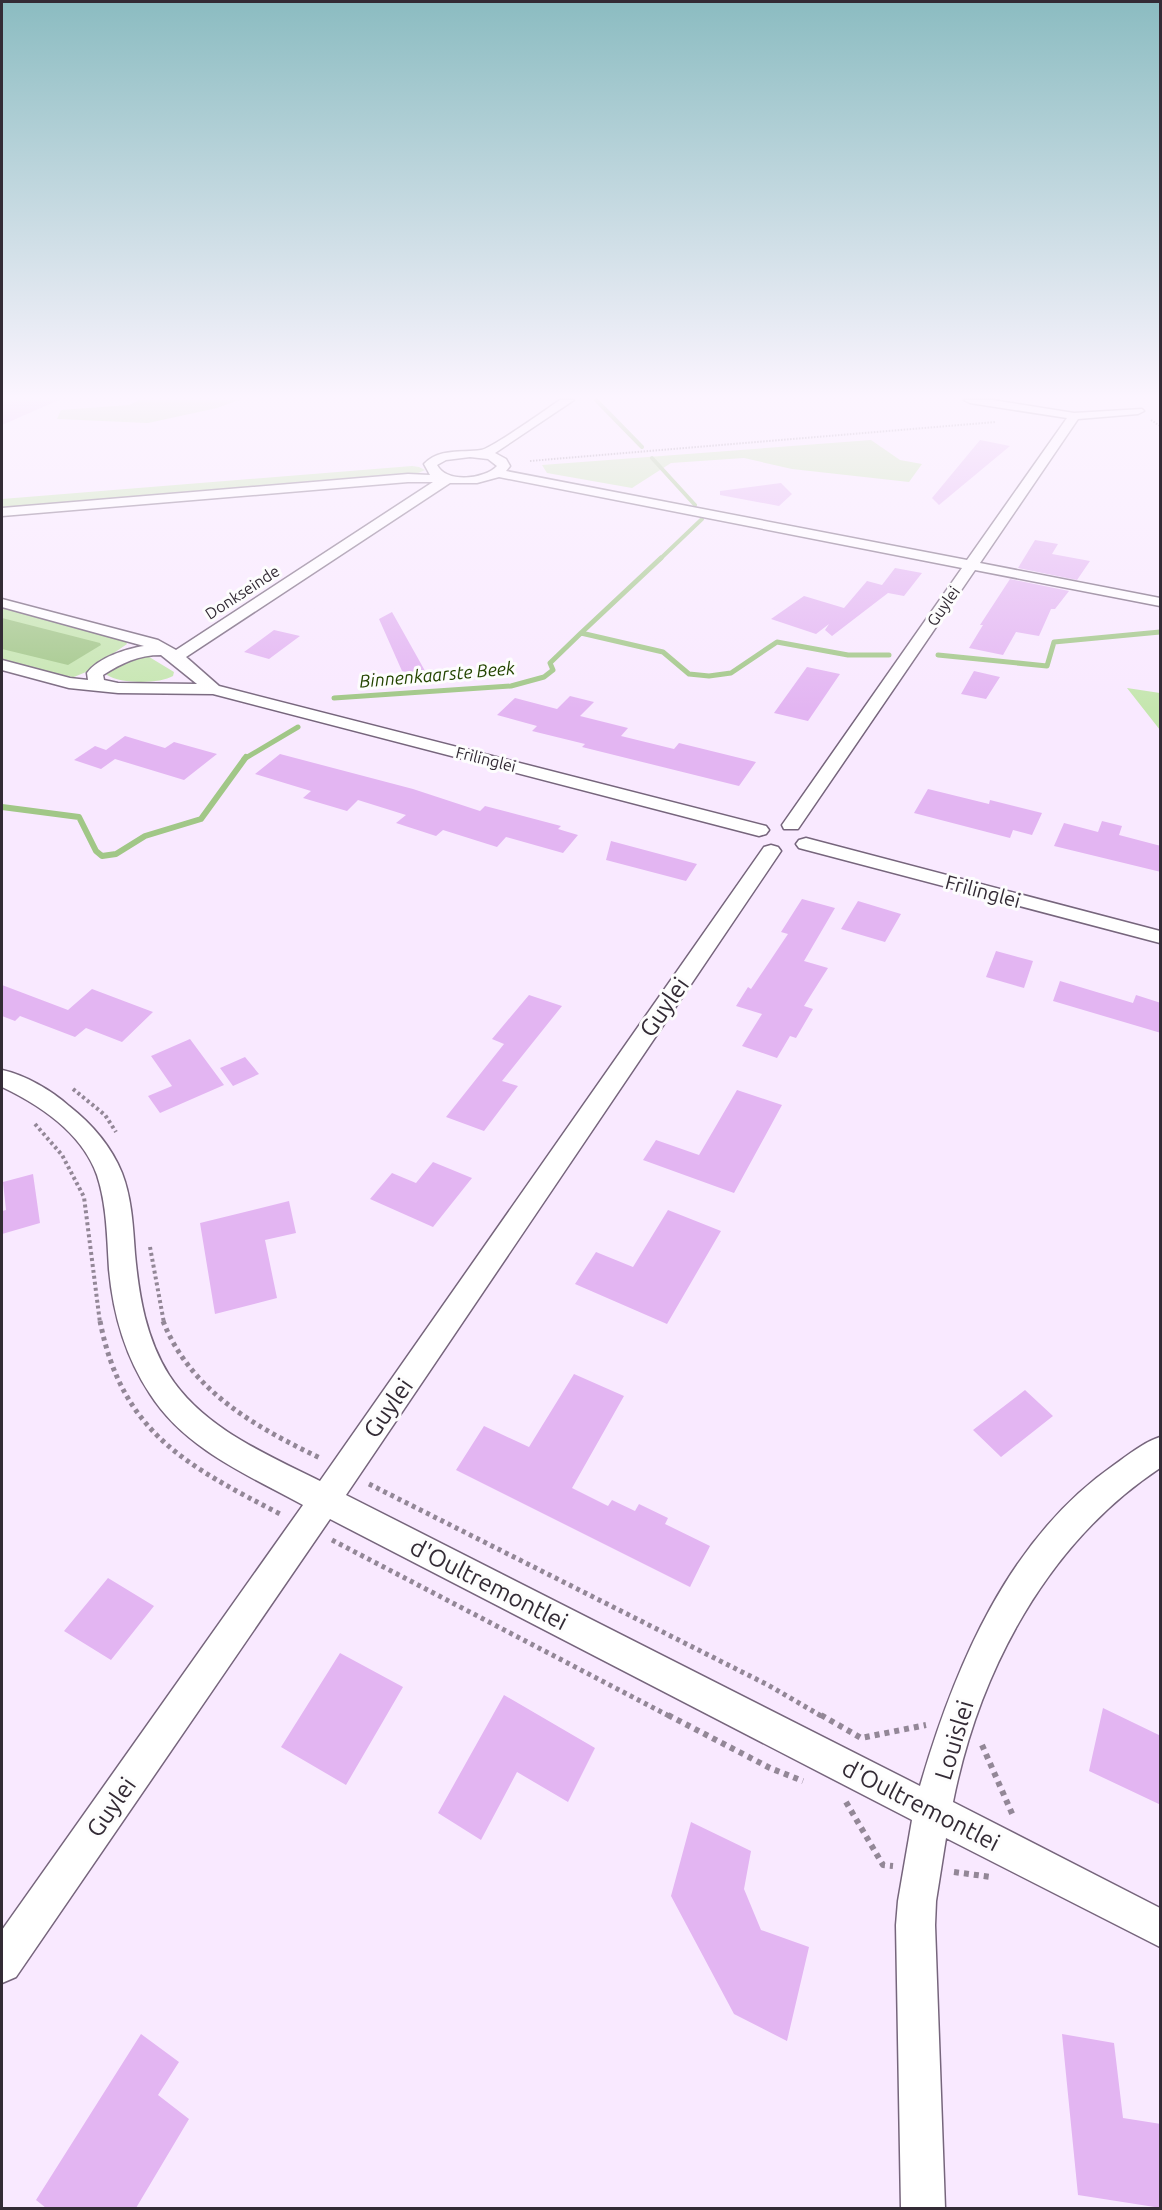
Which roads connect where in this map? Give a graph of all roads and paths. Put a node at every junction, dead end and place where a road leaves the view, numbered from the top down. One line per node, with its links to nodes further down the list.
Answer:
1 (108, 503): 5 (street)
2 (409, 503): 9 (street, Donkseinde)
3 (671, 503): 6 (street)
4 (1014, 503): 6 (street, Guylei)
5 (2, 512)
6 (971, 565): 7 (street); 13 (street, Guylei)
7 (1161, 602)
8 (2, 603): 9 (street, Frilinglei)
9 (171, 653): 11 (street); 12 (street, Frilinglei)
10 (2, 665): 11 (street, Frilinglei)
11 (105, 687): 12 (street, Frilinglei)
12 (213, 689): 14 (street, Frilinglei)
13 (791, 825): 14 (street, Frilinglei); 15 (street)
14 (765, 840): 15 (street, Frilinglei); 22 (street, Guylei)
15 (806, 844): 16 (street, Frilinglei)
16 (1161, 937)
17 (2, 1078): 23 (street, d'Oultremontlei)
18 (69, 1087): 19 (path)
19 (117, 1134)
20 (149, 1240): 22 (path)
21 (1161, 1452): 24 (street, Louislei)
22 (345, 1471): 23 (street, Guylei); 24 (path)
23 (325, 1500): 25 (street, d'Oultremontlei); 28 (street, Guylei)
24 (954, 1730): 25 (street, Louislei); 26 (path)
25 (933, 1811): 27 (street, d'Oultremontlei); 29 (street, Louislei)
26 (1025, 1824)
27 (1161, 1928)
28 (2, 1963)
29 (923, 2208)

